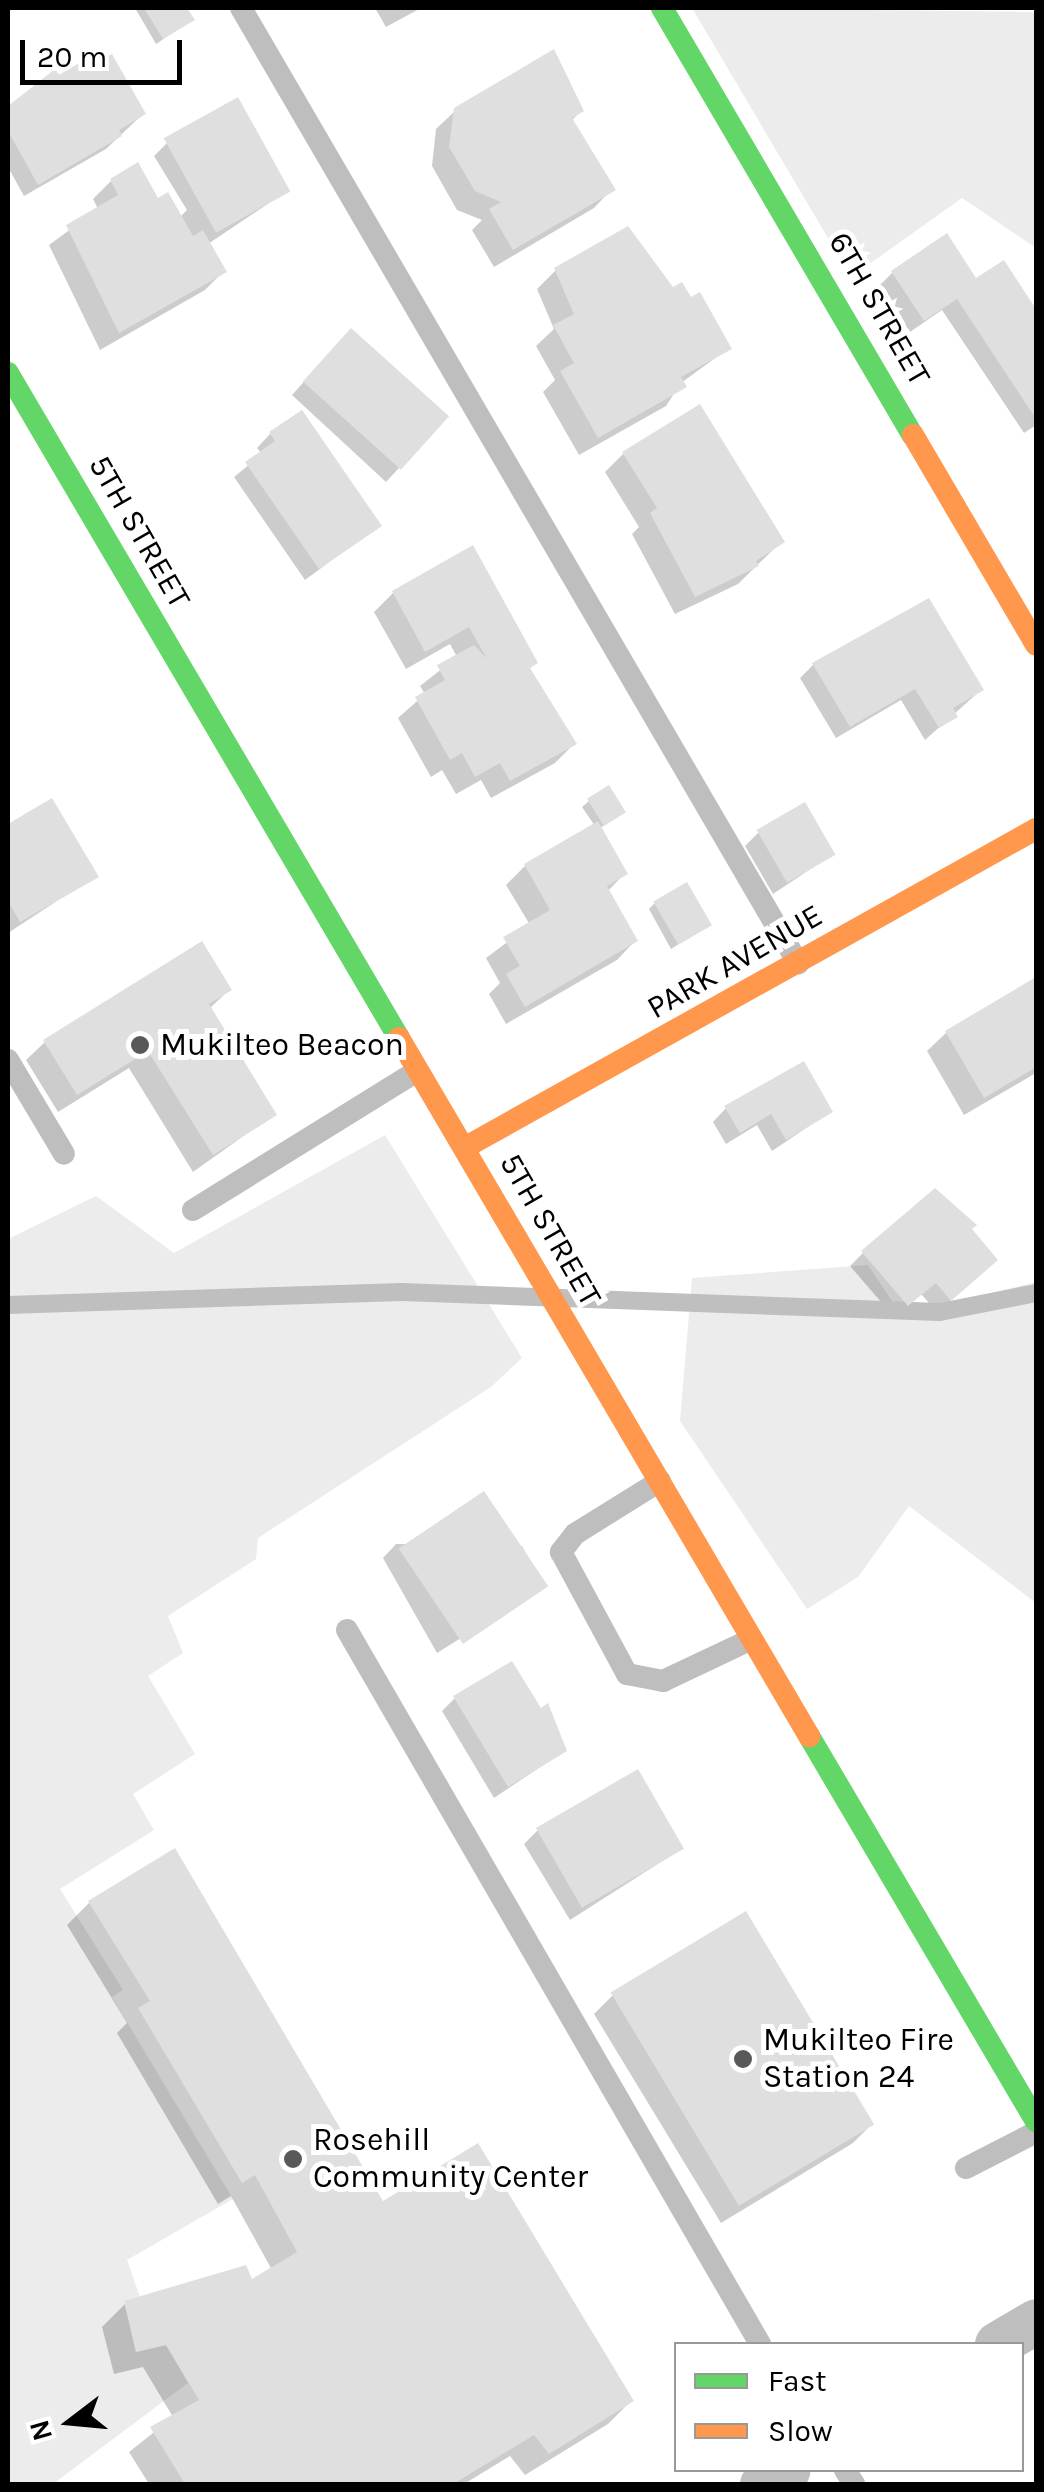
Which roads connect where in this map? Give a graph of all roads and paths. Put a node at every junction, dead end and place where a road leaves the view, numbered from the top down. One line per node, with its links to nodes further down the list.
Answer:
1 (241, 8): 6 (lane)
2 (662, 8): 4 (main road, 6TH STREET)
3 (8, 372): 8 (main road, 5TH STREET)
4 (1036, 646)
5 (1036, 829): 6 (main road, PARK AVENUE)
6 (798, 963): 9 (main road, PARK AVENUE)
7 (8, 1060): 10 (lane)
8 (417, 1071): 9 (main road, 5TH STREET); 11 (lane)
9 (464, 1148): 12 (main road, 5TH STREET)
10 (64, 1154)
11 (193, 1210)
12 (660, 1482): 14 (main road, 5TH STREET); 14 (lane)
13 (346, 1630): 19 (lane)
14 (755, 1638): 15 (main road, 5TH STREET)
15 (1036, 2121)
16 (1036, 2132): 17 (lane)
17 (966, 2168)
18 (1036, 2321): 20 (street)
19 (759, 2342)
20 (1000, 2342)
21 (784, 2472): 22 (street)
22 (762, 2484)

